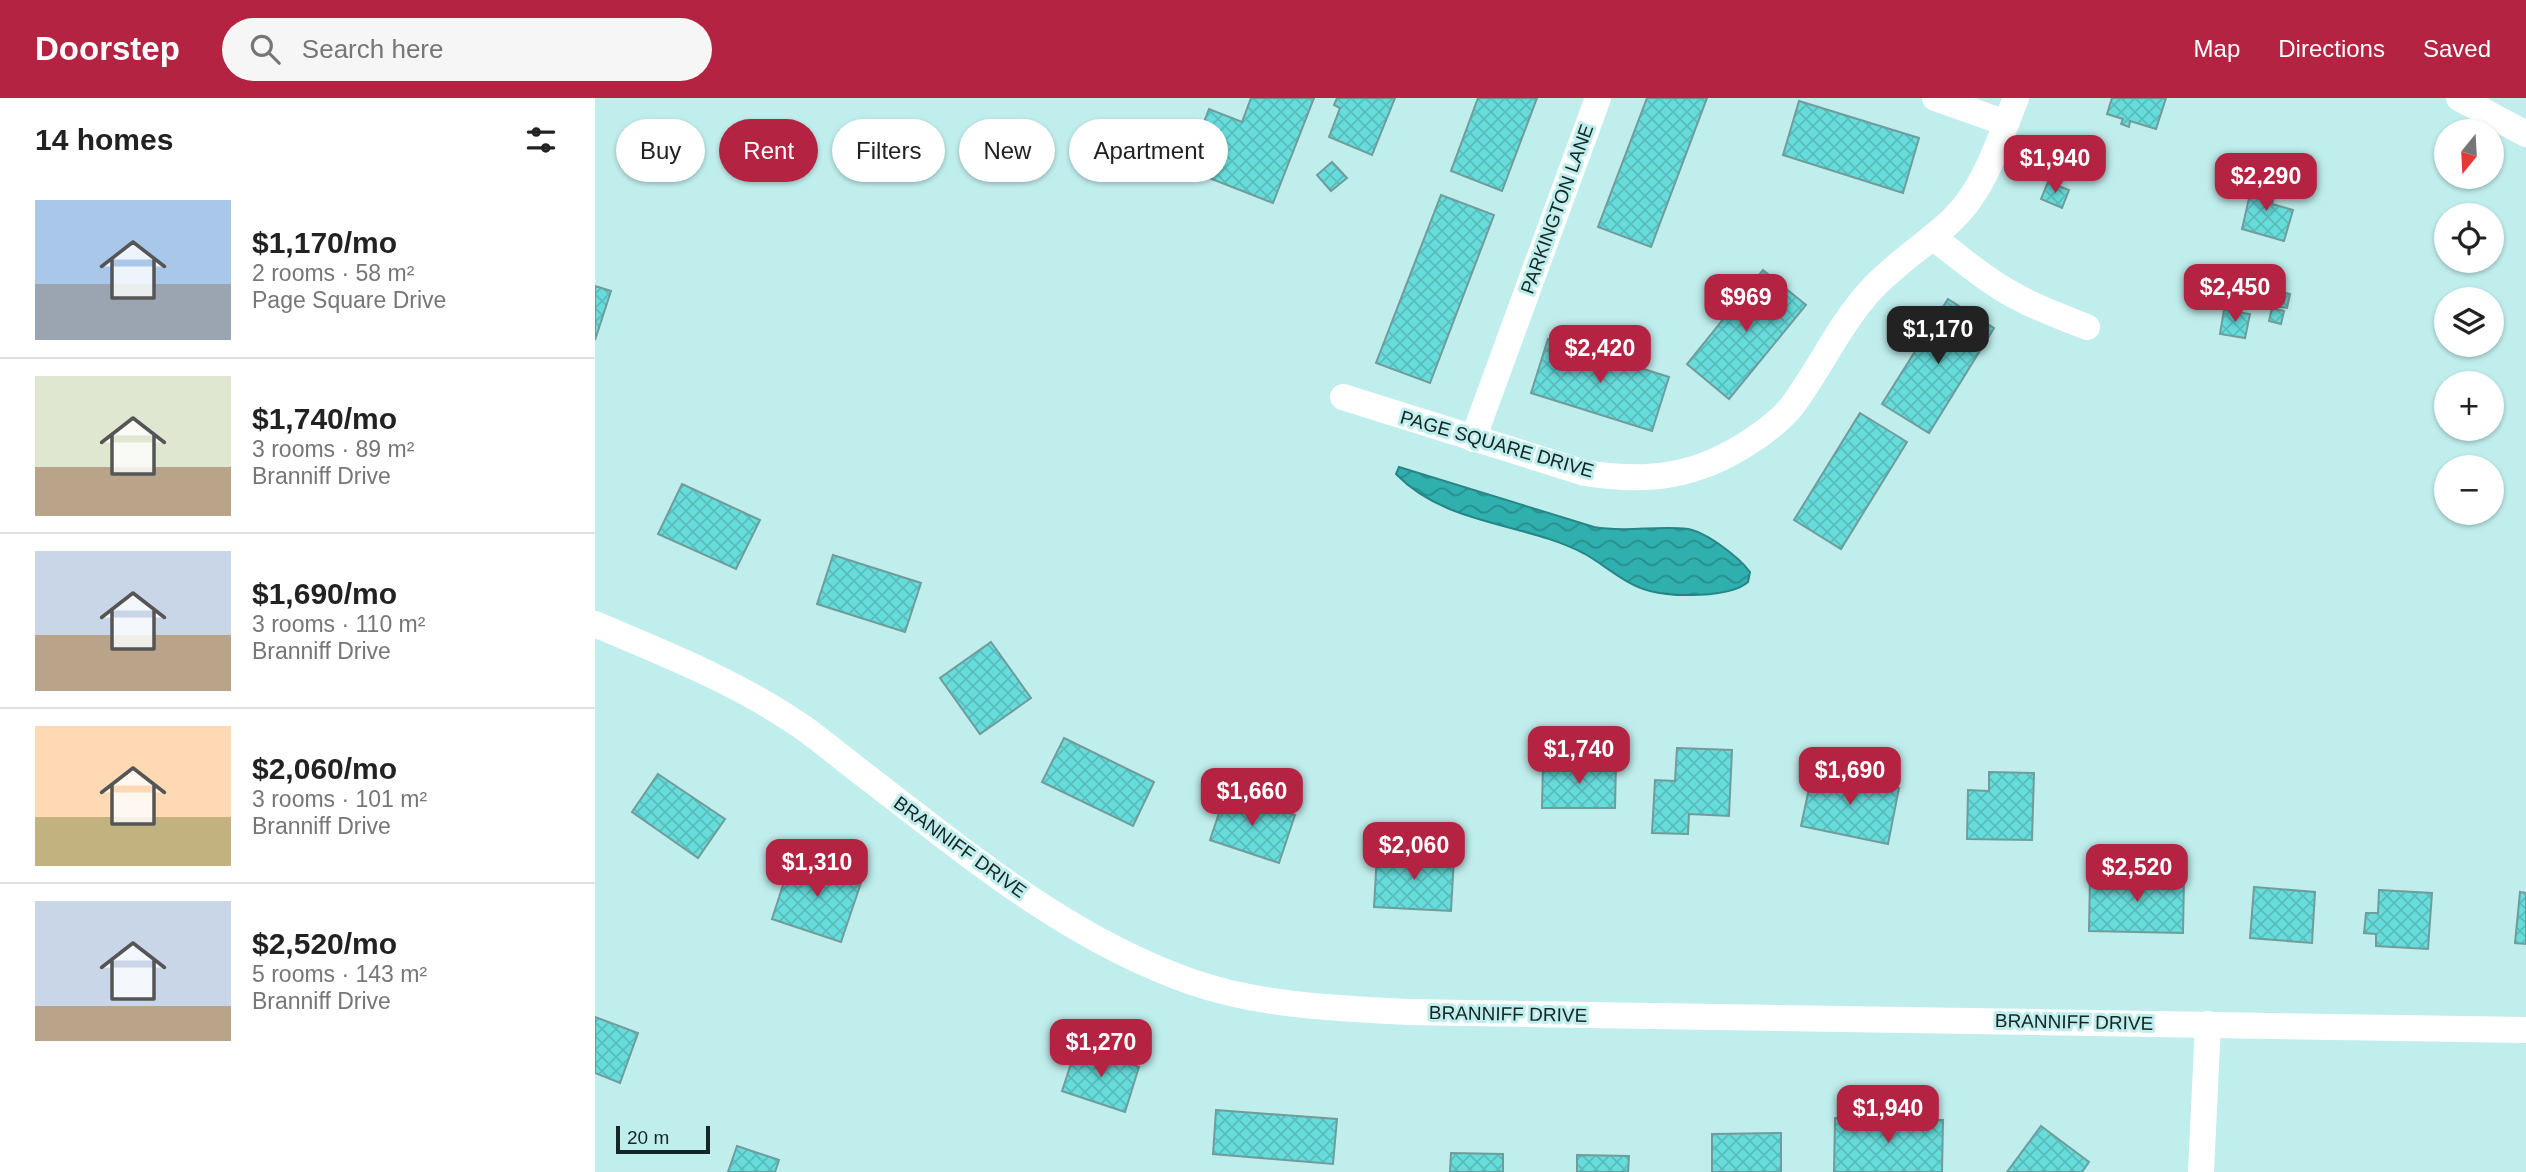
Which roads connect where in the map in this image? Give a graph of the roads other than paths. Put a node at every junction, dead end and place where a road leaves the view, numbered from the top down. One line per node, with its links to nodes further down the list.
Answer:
1 (1598, 98): 10 (street, PARKINGTON LANE)
2 (1935, 98): 5 (street)
3 (2016, 98): 5 (street, PAGE SQUARE DRIVE)
4 (2459, 98): 6 (street)
5 (2006, 123): 7 (street, PAGE SQUARE DRIVE)
6 (2526, 134)
7 (1933, 237): 8 (street); 10 (street, PAGE SQUARE DRIVE)
8 (2087, 327)
9 (1343, 397): 10 (street, PAGE SQUARE DRIVE)
10 (1473, 439)
11 (595, 624): 12 (street, BRANNIFF DRIVE)
12 (2208, 1024): 13 (street, BRANNIFF DRIVE); 14 (street)
13 (2526, 1030)
14 (2201, 1172)

